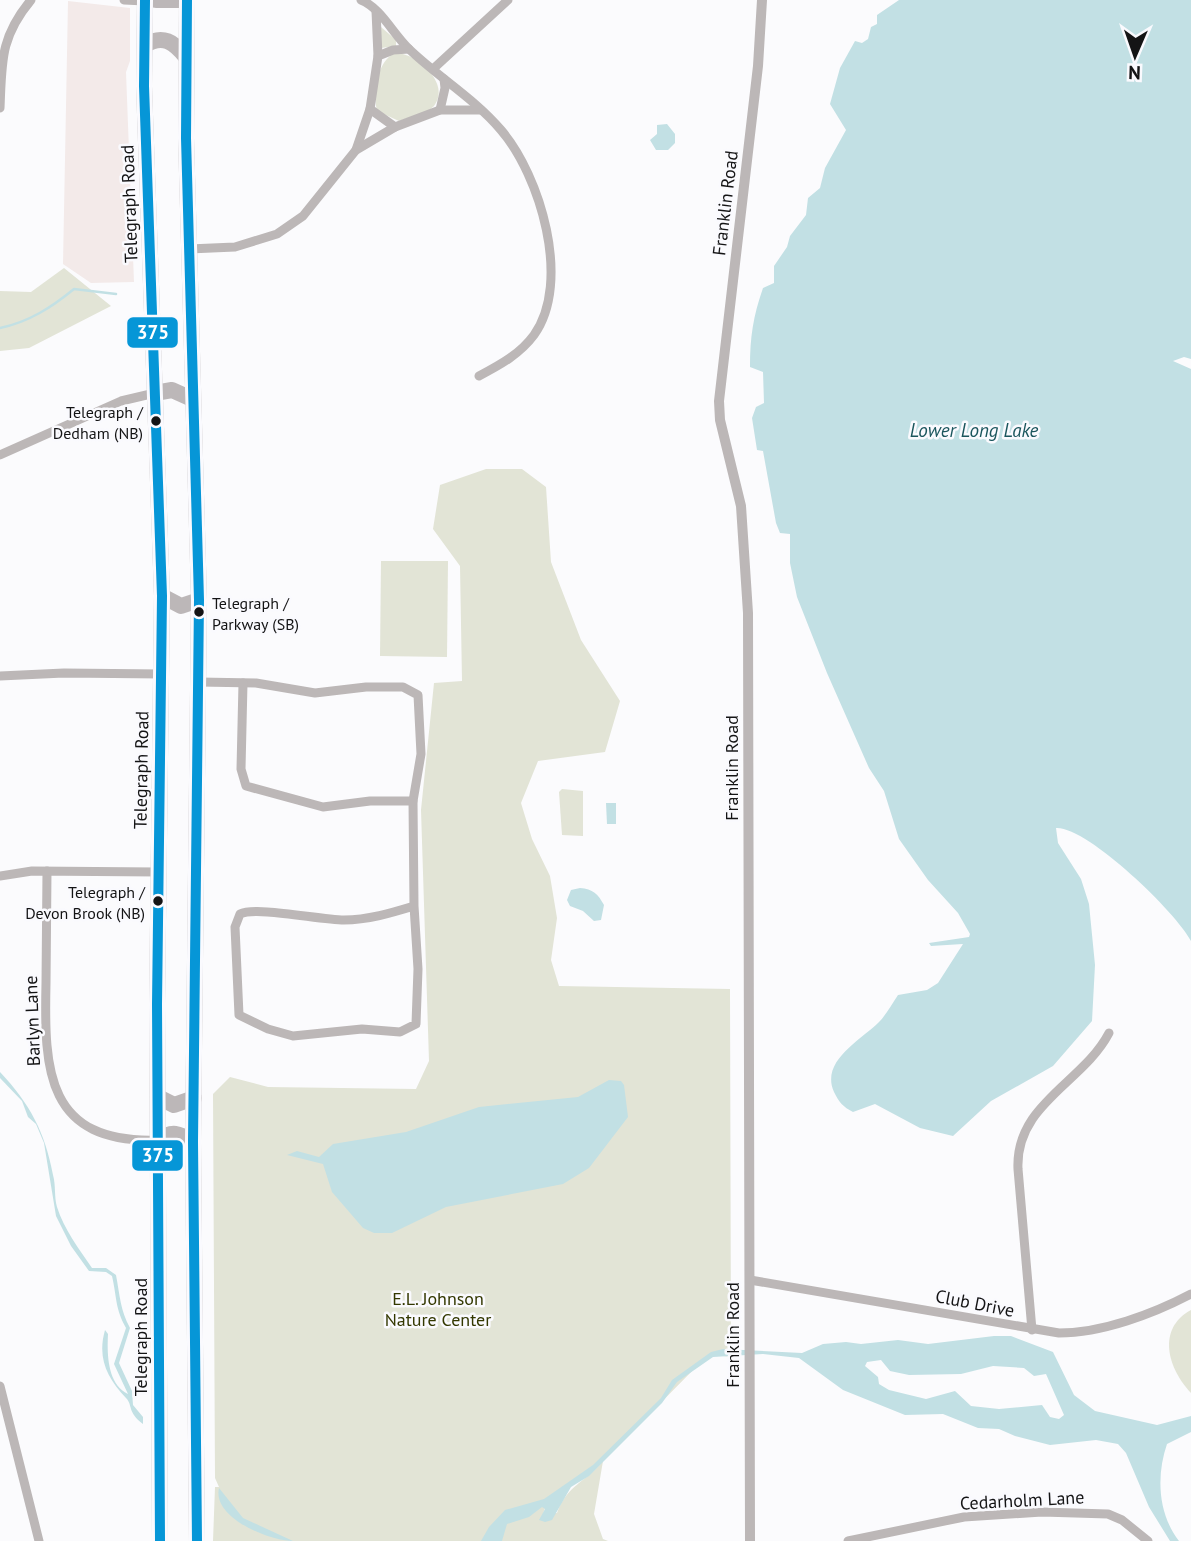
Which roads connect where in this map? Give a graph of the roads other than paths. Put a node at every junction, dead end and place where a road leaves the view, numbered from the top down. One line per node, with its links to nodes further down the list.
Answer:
1 (31, 0): 17 (street)
2 (124, 0): 3 (street)
3 (145, 0): 11 (highway, Telegraph Road)
4 (156, 0): 5 (highway)
5 (180, 0)
6 (187, 0): 14 (highway)
7 (361, 0): 10 (street)
8 (509, 0): 15 (street)
9 (762, 0): 44 (street, Franklin Road)
10 (376, 11): 12 (street); 13 (street)
11 (145, 45): 14 (highway); 25 (highway, Telegraph Road)
12 (409, 49): 13 (street); 15 (street)
13 (378, 56): 18 (street)
14 (186, 57): 23 (highway)
15 (433, 69): 16 (street)
16 (443, 79): 19 (street); 20 (street)
17 (0, 108)
18 (370, 109): 21 (street); 22 (street)
19 (440, 110): 20 (street); 21 (street)
20 (481, 110): 24 (street)
21 (395, 127): 22 (street)
22 (356, 150): 23 (street)
23 (189, 249): 26 (highway)
24 (479, 376)
25 (155, 393): 26 (highway); 27 (street); 28 (highway, Telegraph Road)
26 (192, 400): 29 (highway)
27 (0, 455)
28 (162, 596): 29 (highway); 30 (highway, Telegraph Road)
29 (199, 600): 32 (highway)
30 (162, 674): 31 (street); 36 (highway, Telegraph Road)
31 (0, 676)
32 (199, 682): 33 (street); 41 (highway)
33 (243, 683): 34 (street); 34 (street)
34 (413, 801): 38 (street)
35 (47, 871): 36 (street); 37 (street); 42 (street, Barlyn Lane)
36 (159, 872): 40 (highway, Telegraph Road)
37 (0, 876)
38 (414, 906): 38 (street)
39 (1109, 1033): 46 (street)
40 (158, 1097): 41 (highway); 42 (highway, Telegraph Road)
41 (194, 1098): 43 (highway)
42 (158, 1140): 43 (highway); 49 (highway, Telegraph Road)
43 (193, 1142): 50 (highway)
44 (750, 1280): 46 (street, Club Drive); 52 (street, Franklin Road)
45 (1191, 1294): 46 (street, Club Drive)
46 (1032, 1330)
47 (0, 1386): 48 (street)
48 (2, 1404): 51 (street)
49 (161, 1540)
50 (196, 1540)
51 (39, 1541)
52 (750, 1541)
53 (848, 1541): 54 (street, Cedarholm Lane)
54 (1148, 1541)

